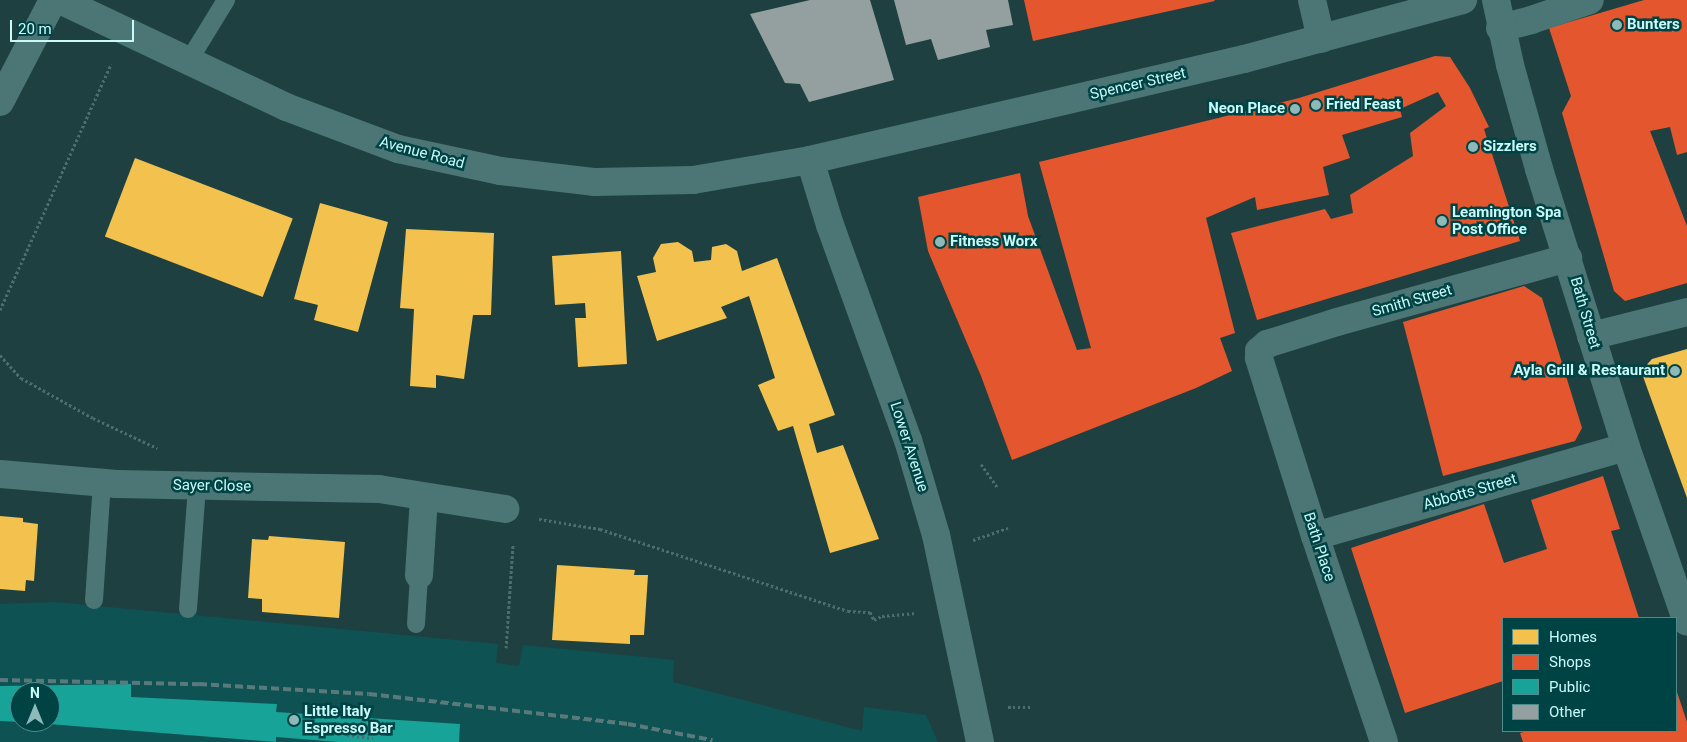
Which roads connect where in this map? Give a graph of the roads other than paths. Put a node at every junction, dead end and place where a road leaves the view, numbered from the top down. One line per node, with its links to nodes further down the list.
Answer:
1 (53, 0): 11 (street)
2 (60, 0): 10 (street, Avenue Road)
3 (226, 0): 10 (lane)
4 (1312, 0): 9 (street)
5 (1463, 0): 9 (street, Spencer Street)
6 (1496, 0): 8 (street, Bath Street)
7 (1590, 0): 8 (street)
8 (1500, 28): 13 (street, Bath Street)
9 (1321, 39): 12 (street, Spencer Street)
10 (188, 62): 12 (street, Avenue Road)
11 (0, 102)
12 (810, 160): 29 (street, Lower Avenue)
13 (1568, 258): 15 (street, Bath Street); 16 (street, Smith Street)
14 (1687, 312): 15 (street)
15 (1591, 336): 17 (street, Bath Street)
16 (1259, 351): 23 (street, Bath Place)
17 (1626, 446): 23 (street, Abbotts Street); 27 (street, Bath Street)
18 (0, 474): 19 (street, Sayer Close)
19 (102, 483): 20 (street, Sayer Close); 25 (lane)
20 (197, 486): 21 (street, Sayer Close); 26 (lane)
21 (424, 497): 22 (street, Sayer Close); 24 (street)
22 (505, 509)
23 (1315, 536): 30 (street, Bath Place)
24 (419, 575): 28 (lane)
25 (94, 600)
26 (188, 609)
27 (1687, 622)
28 (416, 624)
29 (980, 742)
30 (1384, 742)

